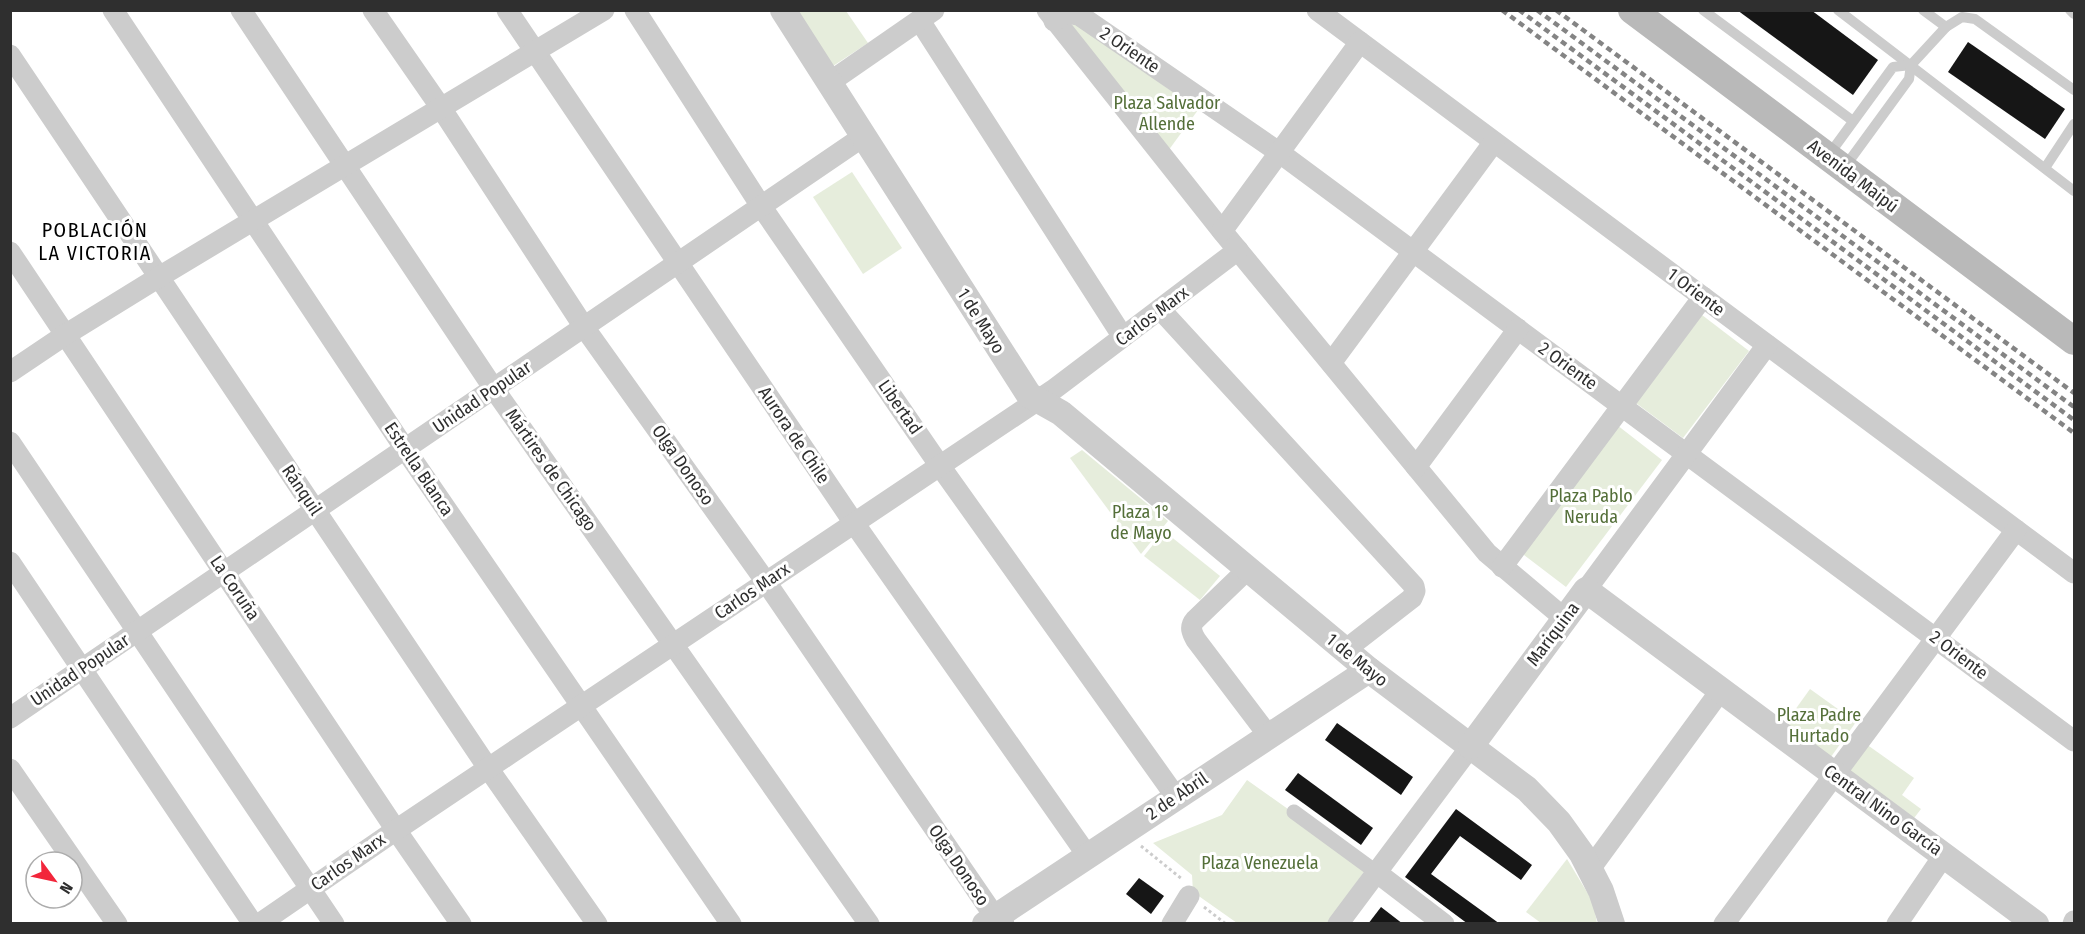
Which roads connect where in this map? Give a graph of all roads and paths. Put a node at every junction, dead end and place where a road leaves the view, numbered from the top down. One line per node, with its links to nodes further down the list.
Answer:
1 (113, 10): 35 (street, Estrella Blanca)
2 (241, 10): 31 (street, Mártires de Chicago)
3 (374, 10): 24 (street, Olga Donoso)
4 (507, 10): 19 (street, Aurora de Chile)
5 (604, 10): 19 (street)
6 (635, 10): 34 (street, Libertad)
7 (783, 10): 22 (street, 1 de Mayo)
8 (1317, 10): 18 (street, 1 Oriente)
9 (1632, 10): 30 (main road, Avenida Maipú)
10 (1703, 10): 25 (lane)
11 (1838, 10): 21 (lane)
12 (1923, 10): 17 (lane)
13 (2070, 10): 15 (lane)
14 (1058, 14): 29 (street, 2 Oriente); 36 (street)
15 (2074, 14)
16 (927, 16): 22 (street); 47 (street)
17 (1946, 27): 21 (lane); 23 (lane)
18 (1360, 42): 28 (street, 1 Oriente); 29 (street)
19 (536, 52): 24 (street); 40 (street, Aurora de Chile)
20 (10, 55): 41 (street, Ránquil)
21 (1911, 65): 25 (lane); 30 (lane); 32 (lane)
22 (830, 82): 27 (street, 1 de Mayo)
23 (2074, 90)
24 (441, 108): 31 (street); 44 (street, Olga Donoso)
25 (1853, 121): 30 (lane)
26 (2074, 124): 32 (lane)
27 (864, 136): 34 (street, Unidad Popular); 53 (street, 1 de Mayo)
28 (1494, 142): 39 (street); 42 (street, 1 Oriente)
29 (1280, 153): 36 (street); 39 (street, 2 Oriente)
30 (1836, 162): 48 (main road, Avenida Maipú)
31 (345, 166): 35 (street); 52 (street, Mártires de Chicago)
32 (2045, 168): 33 (lane)
33 (2074, 191)
34 (761, 206): 40 (street, Unidad Popular); 58 (street, Libertad)
35 (253, 221): 41 (street); 56 (street, Estrella Blanca)
36 (1222, 231): 37 (street)
37 (1238, 250): 43 (street, Carlos Marx); 50 (street)
38 (10, 252): 46 (street, La Coruña)
39 (1413, 252): 45 (street, 2 Oriente); 50 (street)
40 (678, 263): 44 (street, Unidad Popular); 61 (street, Aurora de Chile)
41 (159, 277): 46 (street); 60 (street, Ránquil)
42 (1703, 297): 49 (street, 1 Oriente); 54 (street)
43 (1160, 309): 47 (street, Carlos Marx); 74 (street)
44 (584, 327): 52 (street, Unidad Popular); 68 (street, Olga Donoso)
45 (1518, 329): 54 (street, 2 Oriente); 59 (street)
46 (65, 335): 51 (street); 66 (street, La Coruña)
47 (1123, 337): 53 (street, Carlos Marx)
48 (2074, 341)
49 (1767, 345): 57 (street, Mariquina); 62 (street, 1 Oriente)
50 (1331, 363): 59 (street)
51 (10, 372)
52 (494, 389): 56 (street, Unidad Popular); 73 (street, Mártires de Chicago)
53 (1037, 400): 58 (street, Carlos Marx); 65 (street, 1 de Mayo)
54 (1622, 406): 57 (street, 2 Oriente); 64 (street)
55 (10, 442): 71 (street)
56 (405, 449): 60 (street, Unidad Popular); 78 (street, Estrella Blanca)
57 (1686, 453): 69 (street, Mariquina); 72 (street, 2 Oriente)
58 (940, 466): 61 (street, Carlos Marx); 86 (street, Libertad)
59 (1416, 467): 64 (street)
60 (316, 510): 66 (street, Unidad Popular); 83 (street, Ránquil)
61 (854, 523): 68 (street, Carlos Marx); 90 (street, Aurora de Chile)
62 (2016, 530): 67 (street, 1 Oriente); 72 (street)
63 (10, 562): 75 (street)
64 (1502, 567): 70 (street)
65 (1248, 569): 74 (street, 1 de Mayo); 80 (street)
66 (225, 572): 71 (street, Unidad Popular); 88 (street, La Coruña)
67 (2074, 573)
68 (766, 582): 73 (street, Carlos Marx); 96 (street, Olga Donoso)
69 (1586, 590): 70 (street, Mariquina); 77 (street, Central Nino García)
70 (1564, 618): 82 (street, Mariquina)
71 (137, 632): 75 (street, Unidad Popular); 94 (street)
72 (1935, 638): 81 (street, 2 Oriente); 85 (street)
73 (673, 644): 78 (street, Carlos Marx); 104 (street, Mártires de Chicago)
74 (1345, 650): 76 (street, 1 de Mayo)
75 (82, 669): 79 (street, Unidad Popular); 98 (street)
76 (1369, 670): 80 (street, 2 de Abril); 82 (street, 1 de Mayo)
77 (1721, 690): 85 (street, Central Nino García); 92 (street)
78 (581, 706): 83 (street, Carlos Marx); 103 (street, Estrella Blanca)
79 (10, 718)
80 (1268, 735): 86 (street, 2 de Abril)
81 (2074, 741)
82 (1471, 746): 92 (street, 1 de Mayo); 93 (street, Mariquina)
83 (488, 768): 88 (street, Carlos Marx); 102 (street, Ránquil)
84 (10, 770): 97 (street)
85 (1834, 774): 91 (street, Central Nino García); 110 (street)
86 (1176, 796): 89 (street, 2 de Abril)
87 (1294, 812): 93 (street)
88 (396, 830): 94 (street, Carlos Marx); 101 (street, La Coruña)
89 (1124, 831): 90 (street, 2 de Abril); 95 (path)
90 (1087, 855): 96 (street, 2 de Abril)
91 (1944, 855): 111 (street); 112 (street, Central Nino García)
92 (1590, 868): 109 (street, 1 de Mayo)
93 (1376, 872): 107 (street, Mariquina); 108 (street)
94 (311, 888): 99 (street, Carlos Marx); 100 (street)
95 (1189, 896): 105 (street); 106 (path)
96 (994, 921)
97 (117, 924)
98 (253, 924)
99 (259, 924)
100 (334, 924)
101 (461, 924)
102 (597, 924)
103 (730, 924)
104 (869, 924)
105 (1172, 924)
106 (1226, 924)
107 (1338, 924)
108 (1444, 924)
109 (1612, 924)
110 (1724, 924)
111 (1897, 924)
112 (2036, 924)

